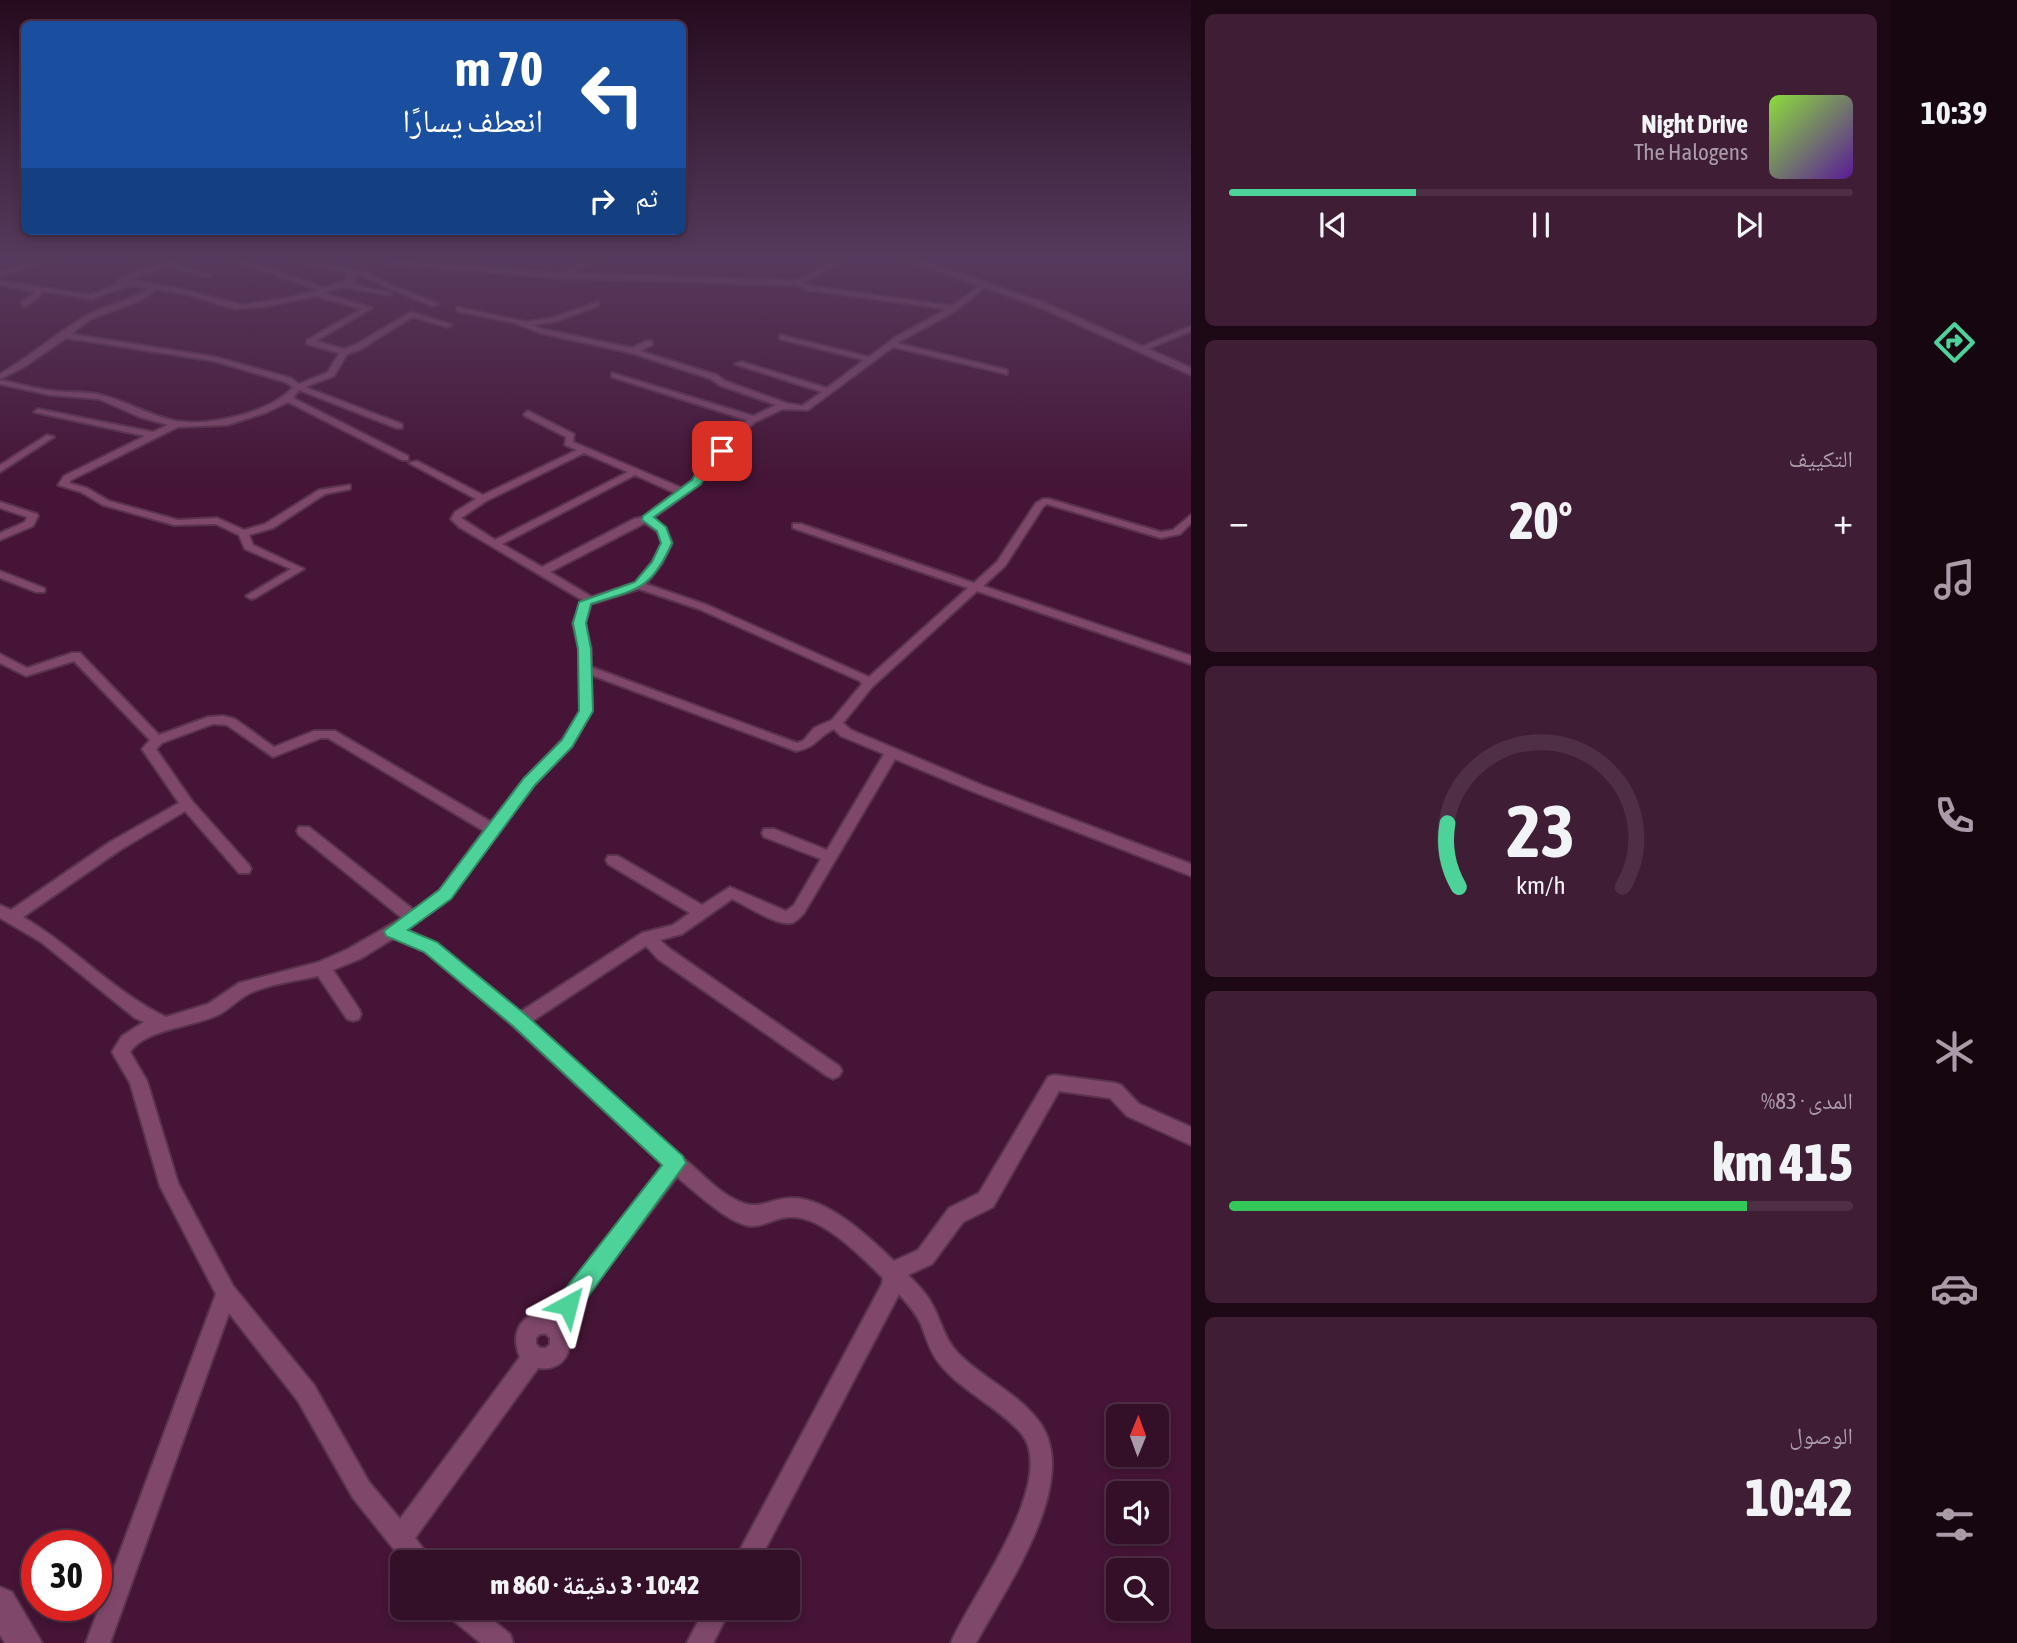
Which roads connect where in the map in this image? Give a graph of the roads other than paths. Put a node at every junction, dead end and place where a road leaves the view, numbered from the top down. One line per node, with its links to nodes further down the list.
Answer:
1 (69, 332): 8 (street)
2 (328, 332): 14 (street)
3 (383, 332): 14 (street)
4 (543, 332): 13 (street)
5 (915, 332): 11 (street)
6 (1101, 332): 12 (street)
7 (1182, 332): 12 (street)
8 (64, 335): 20 (street); 22 (street)
9 (783, 337): 15 (street)
10 (649, 343): 13 (street)
11 (894, 345): 15 (street); 17 (street)
12 (1140, 349): 18 (street)
13 (633, 351): 25 (street)
14 (344, 352): 22 (street)
15 (872, 360): 23 (street)
16 (738, 364): 23 (street)
17 (1004, 372)
18 (1191, 373)
19 (615, 375): 28 (street)
20 (0, 377)
21 (0, 382): 29 (street)
22 (298, 387): 24 (street); 30 (street)
23 (828, 391): 25 (street)
24 (288, 399): 29 (street); 38 (street)
25 (785, 405): 28 (street)
26 (38, 412): 31 (street)
27 (528, 414): 33 (street)
28 (757, 420): 37 (street)
29 (176, 424): 31 (street)
30 (399, 426)
31 (154, 435): 43 (street)
32 (50, 437): 34 (street)
33 (584, 450): 35 (street); 38 (street)
34 (0, 469)
35 (635, 472): 37 (street); 45 (street)
36 (347, 487): 43 (street)
37 (684, 493): 41 (street)
38 (483, 499): 45 (street)
39 (0, 505): 44 (street)
40 (1191, 518): 49 (street)
41 (647, 520): 46 (street); 48 (street)
42 (797, 526): 49 (street)
43 (243, 533): 51 (street)
44 (0, 537)
45 (496, 543): 46 (street)
46 (541, 572): 52 (street)
47 (0, 574): 50 (street)
48 (639, 585): 52 (street); 56 (street)
49 (973, 588): 54 (street); 56 (street)
50 (40, 590)
51 (251, 596)
52 (590, 600): 55 (street)
53 (0, 658): 58 (street)
54 (1191, 660)
55 (586, 670): 57 (street); 61 (street)
56 (868, 684): 57 (street)
57 (836, 723): 59 (street)
58 (157, 740): 60 (street); 61 (street)
59 (892, 752): 64 (street); 67 (street)
60 (187, 804): 66 (street); 69 (street)
61 (493, 830): 70 (street)
62 (304, 831): 70 (street)
63 (769, 833): 64 (street)
64 (830, 857): 68 (street)
65 (613, 860): 68 (street)
66 (243, 869)
67 (1191, 870)
68 (703, 913): 72 (street)
69 (6, 914): 76 (street)
70 (414, 919): 71 (street)
71 (393, 931): 73 (street); 75 (street)
72 (647, 937): 75 (street); 77 (street)
73 (322, 968): 74 (street); 76 (street)
74 (353, 1014)
75 (519, 1021): 79 (street)
76 (162, 1023): 81 (street)
77 (833, 1071)
78 (1191, 1136): 80 (street)
79 (676, 1163): 80 (street); 82 (street)
80 (894, 1271): 84 (street); 92 (street)
81 (226, 1293): 82 (street); 89 (street)
82 (400, 1538): 83 (street)
83 (410, 1550)
84 (752, 1550)
85 (0, 1604): 88 (street)
86 (473, 1620): 90 (street)
87 (712, 1620): 91 (street)
88 (25, 1643)
89 (98, 1643)
90 (501, 1643)
91 (699, 1643)
92 (963, 1643)

